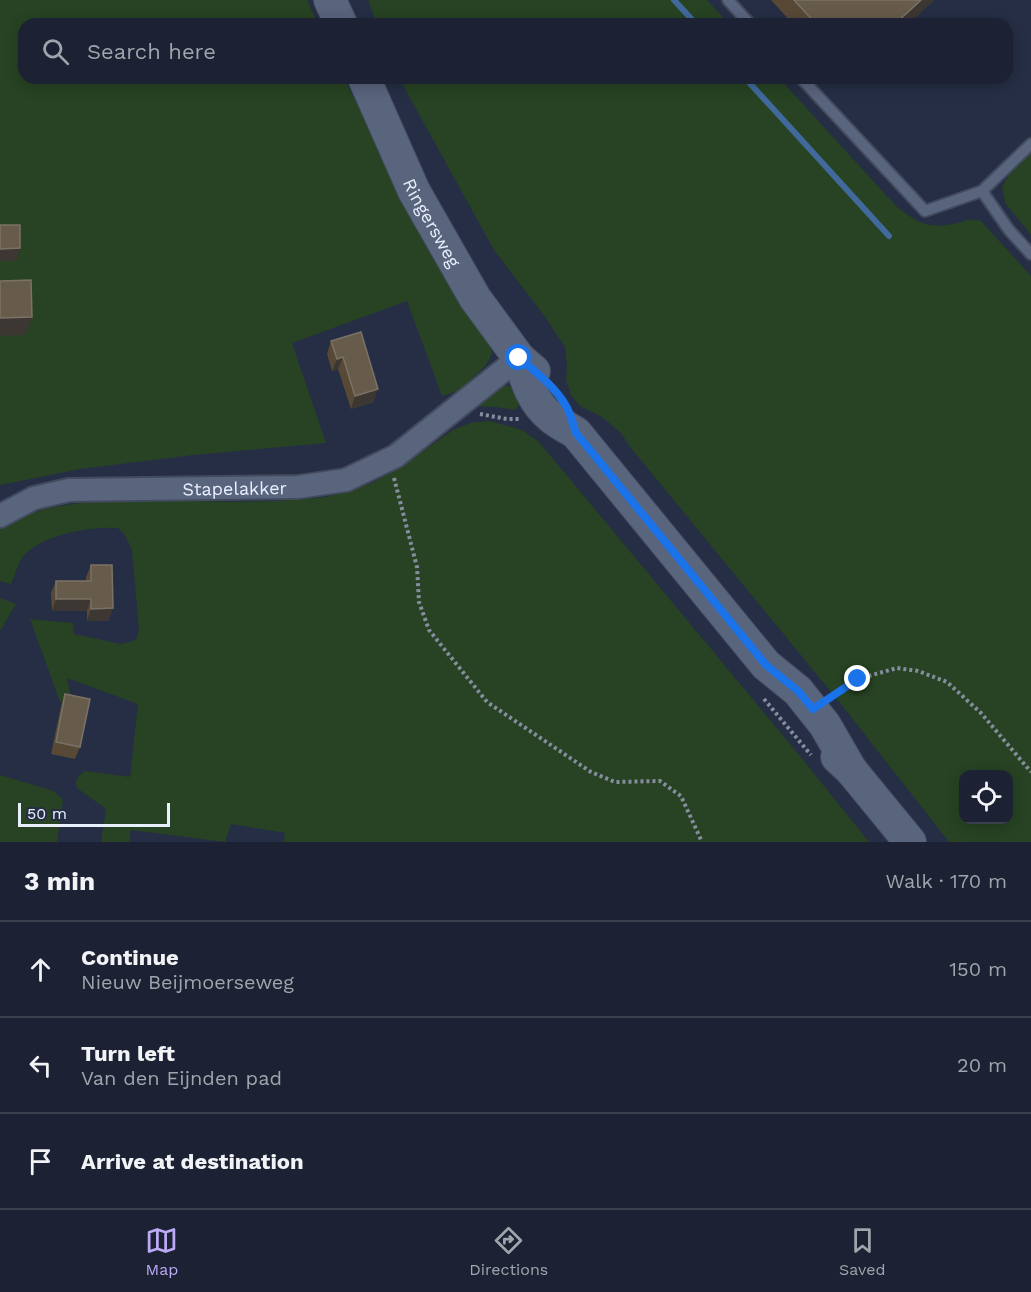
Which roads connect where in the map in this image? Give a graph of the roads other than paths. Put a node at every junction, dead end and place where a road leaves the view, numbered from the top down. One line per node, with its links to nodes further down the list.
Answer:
1 (330, 0): 3 (main road)
2 (728, 0): 4 (lane)
3 (338, 18)
4 (744, 18)
5 (367, 84): 10 (main road, Ringersweg)
6 (807, 84): 8 (lane)
7 (1031, 144): 8 (lane)
8 (982, 191): 9 (lane)
9 (1031, 254)
10 (519, 358): 11 (street, Stapelakker); 12 (main road, Ringersweg)
11 (0, 516)
12 (910, 842)

